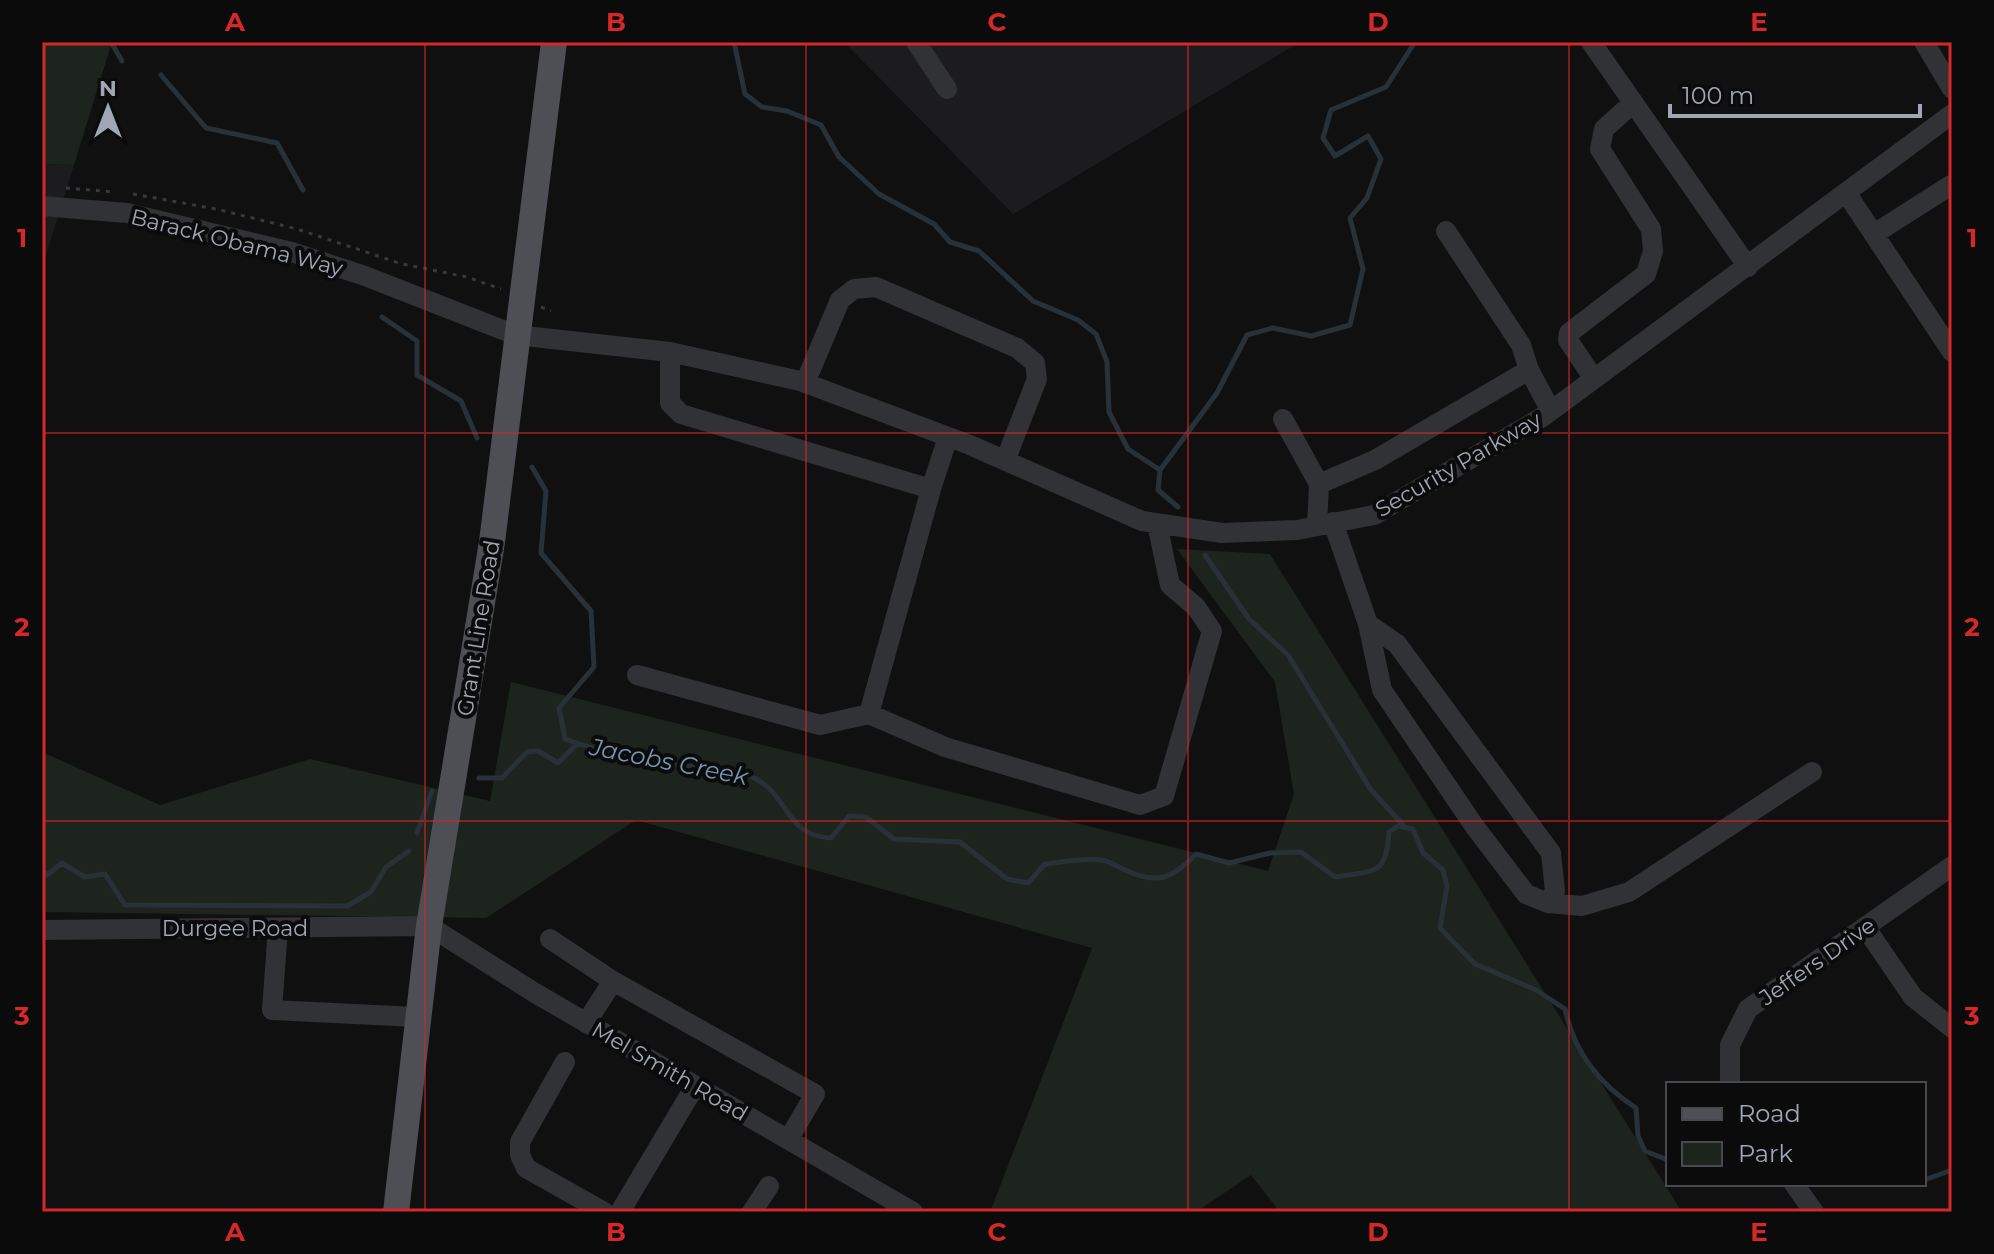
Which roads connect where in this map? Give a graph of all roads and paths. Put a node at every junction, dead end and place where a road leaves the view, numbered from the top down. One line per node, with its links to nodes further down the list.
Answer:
1 (554, 42): 15 (main road, Grant Line Road)
2 (916, 42): 5 (street)
3 (1591, 42): 7 (street)
4 (1924, 42): 6 (street)
5 (947, 89)
6 (1952, 89)
7 (1633, 103): 14 (street); 19 (street)
8 (1952, 114): 10 (street, Security Parkway)
9 (1951, 185): 13 (street)
10 (1847, 194): 13 (street); 14 (street, Security Parkway)
11 (42, 206): 15 (street, Barack Obama Way)
12 (1446, 231): 18 (street)
13 (1874, 234): 17 (street)
14 (1748, 267): 19 (street, Security Parkway)
15 (516, 335): 16 (street, Security Parkway); 35 (main road, Grant Line Road)
16 (670, 352): 20 (street, Security Parkway); 26 (street)
17 (1952, 352)
18 (1529, 370): 21 (street); 25 (street)
19 (1594, 379): 21 (street, Security Parkway)
20 (805, 383): 23 (street, Security Parkway); 24 (street)
21 (1551, 411): 28 (street, Security Parkway)
22 (1283, 419): 25 (street)
23 (948, 437): 24 (street, Security Parkway); 26 (street)
24 (1005, 461): 27 (street, Security Parkway)
25 (1319, 484): 28 (street)
26 (931, 489): 31 (street)
27 (1157, 524): 28 (street, Security Parkway); 31 (street)
28 (1325, 524): 29 (street)
29 (1368, 624): 34 (street); 34 (street)
30 (637, 675): 31 (street)
31 (869, 714)
32 (1812, 772): 34 (street)
33 (1952, 866): 36 (street, Jeffers Drive)
34 (1548, 903)
35 (429, 926): 37 (street, Durgee Road); 41 (main road, Grant Line Road); 42 (street, Mel Smith Road)
36 (1865, 927): 43 (street); 45 (street, Jeffers Drive)
37 (278, 928): 38 (street, Durgee Road); 41 (street)
38 (42, 930)
39 (550, 939): 40 (street)
40 (613, 981): 42 (street); 47 (street)
41 (416, 1017): 50 (main road, Grant Line Road)
42 (586, 1023): 46 (street, Mel Smith Road)
43 (1952, 1028)
44 (565, 1062): 51 (street)
45 (1730, 1082)
46 (695, 1086): 47 (street, Mel Smith Road); 52 (street)
47 (788, 1140): 54 (street, Mel Smith Road)
48 (769, 1186): 53 (street)
49 (1795, 1186): 55 (street)
50 (396, 1212)
51 (604, 1212)
52 (620, 1212)
53 (752, 1212)
54 (913, 1212)
55 (1814, 1212)

